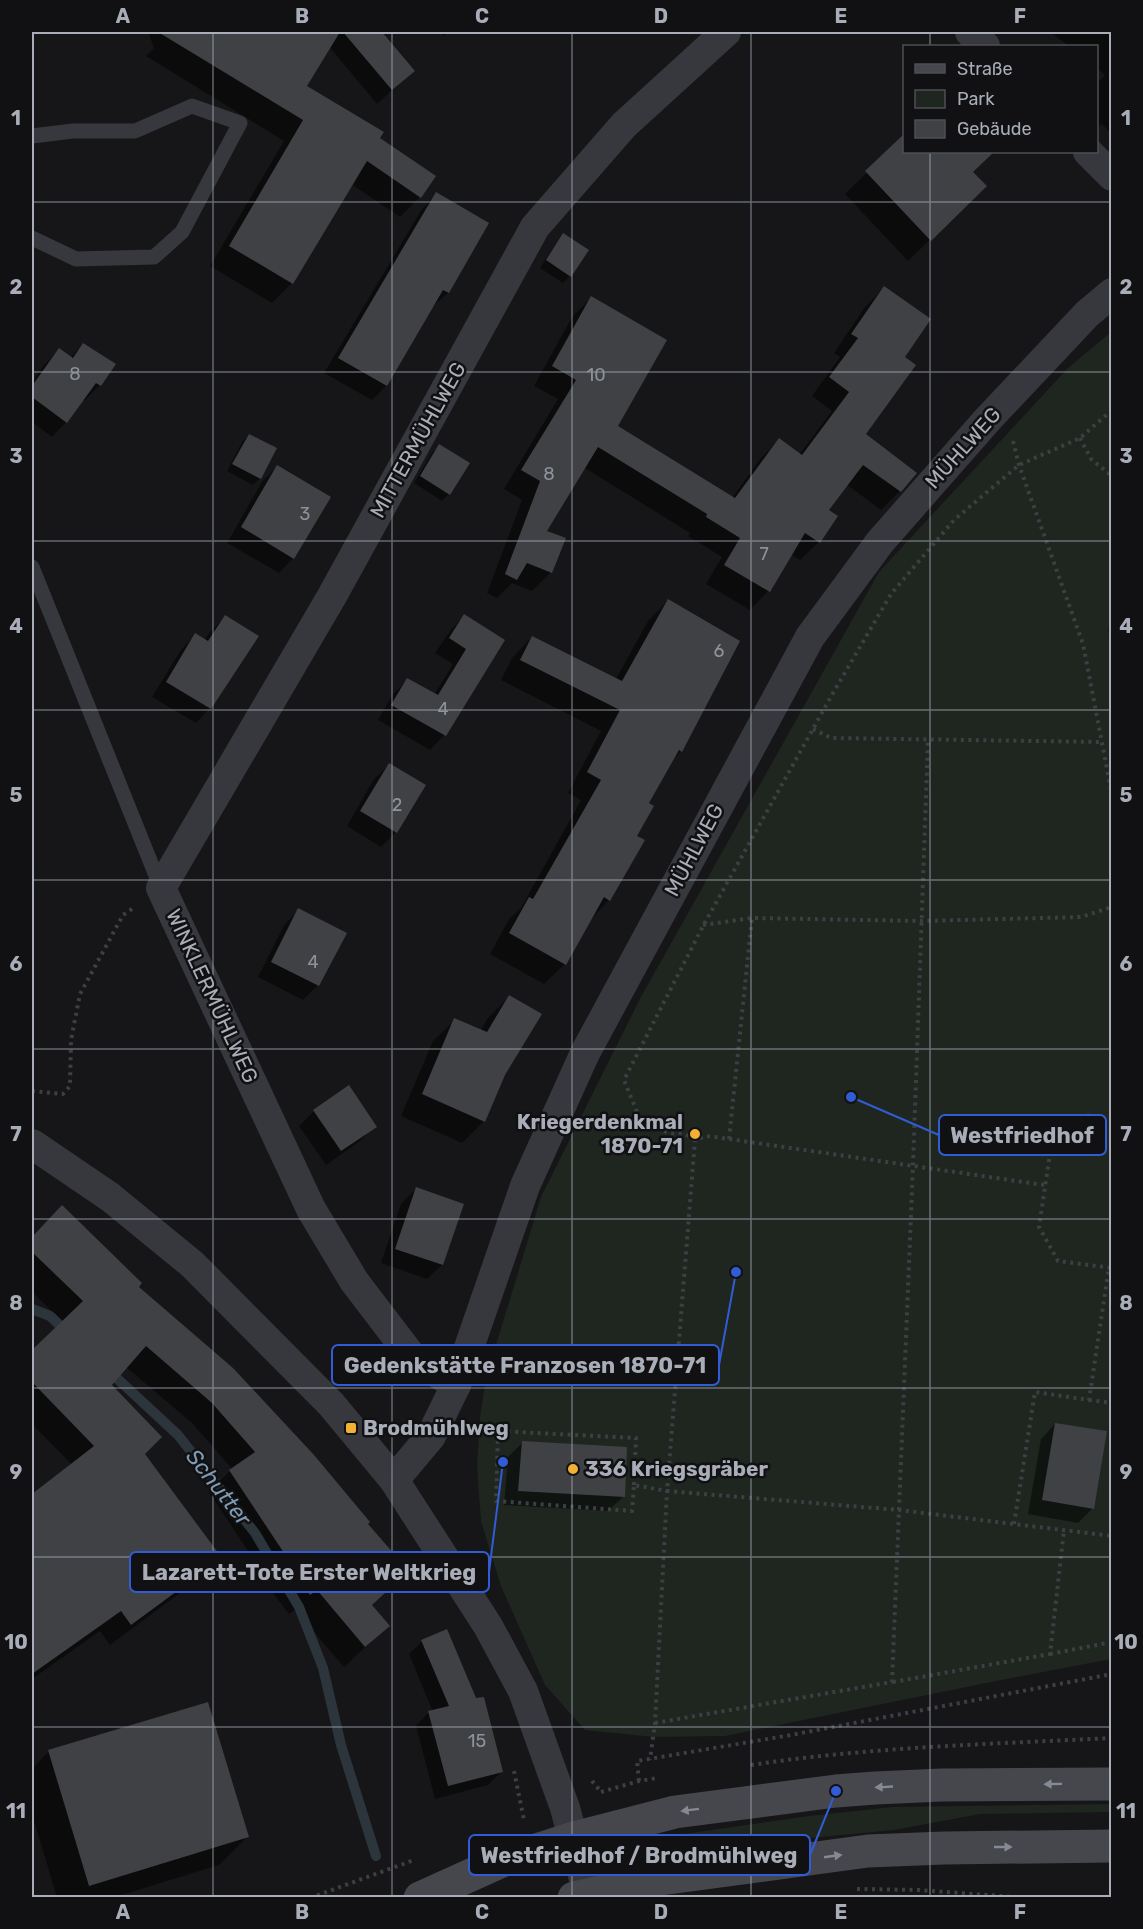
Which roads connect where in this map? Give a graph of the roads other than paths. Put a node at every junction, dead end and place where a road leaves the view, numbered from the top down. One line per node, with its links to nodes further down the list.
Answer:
1 (726, 32): 10 (street, MITTERMÜHLWEG)
2 (970, 32): 3 (street)
3 (984, 45)
4 (32, 136): 7 (lane)
5 (1089, 153): 6 (street)
6 (1112, 176)
7 (32, 238)
8 (1112, 293): 12 (street, MÜHLWEG)
9 (32, 567): 10 (lane, WINKLERMÜHLWEG)
10 (161, 888): 12 (street, WINKLERMÜHLWEG)
11 (32, 1144): 13 (street)
12 (456, 1385): 13 (street, MÜHLWEG)
13 (394, 1480): 15 (street)
14 (1112, 1784): 15 (main road, one-way to 15)
15 (574, 1838): 17 (street); 18 (main road)
16 (1112, 1846): 17 (main road, one-way to 16)
17 (581, 1896)
18 (420, 1898)

